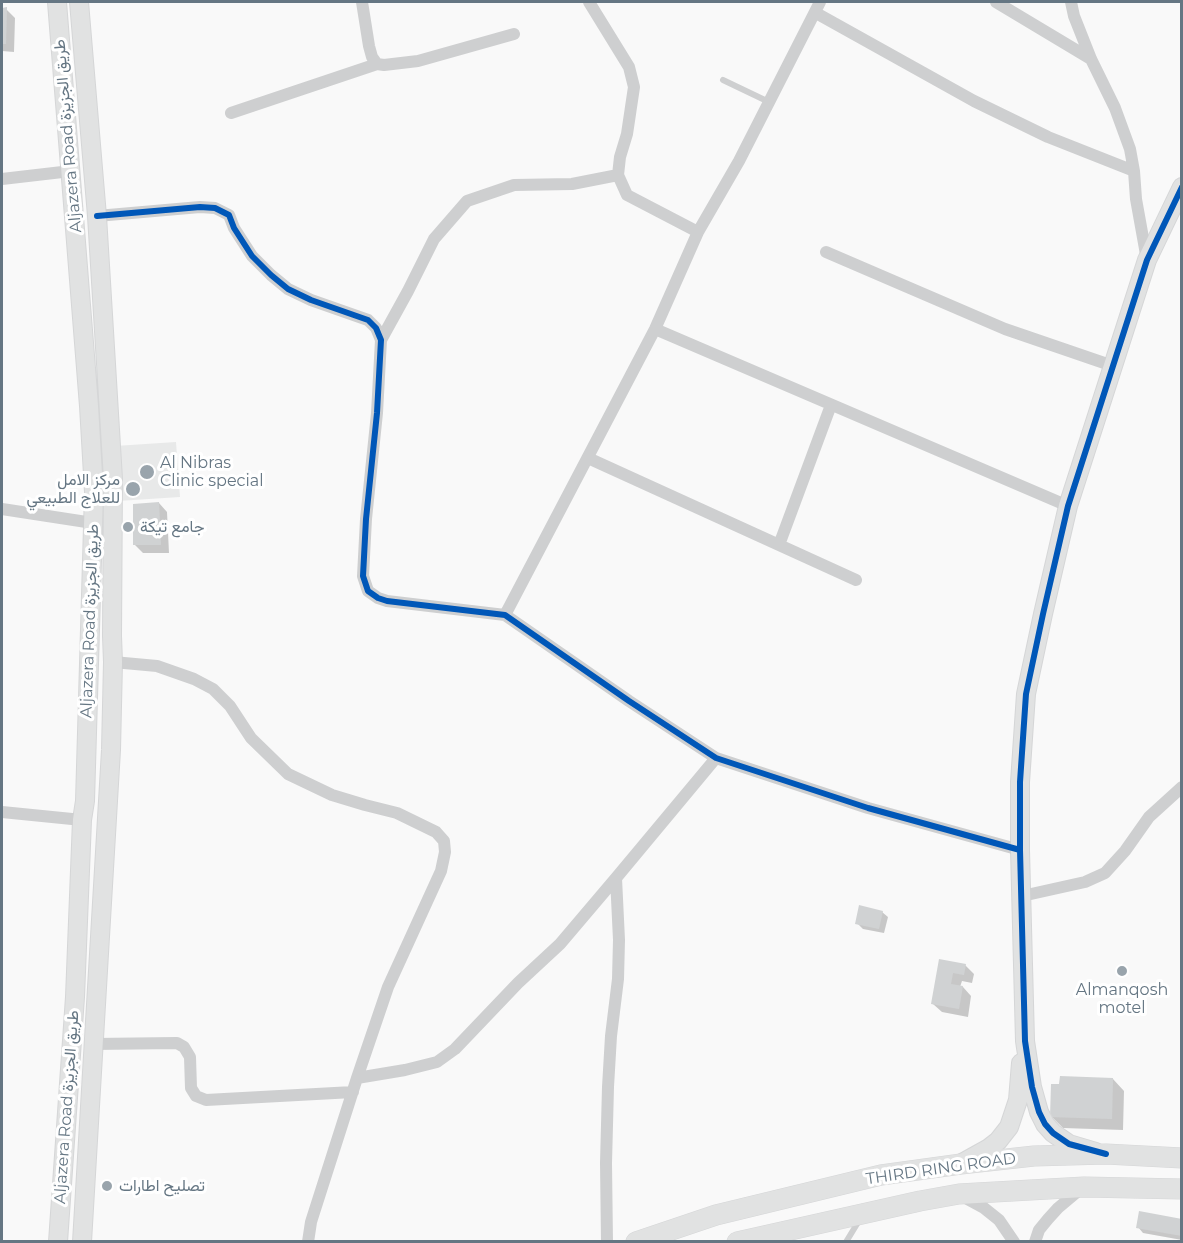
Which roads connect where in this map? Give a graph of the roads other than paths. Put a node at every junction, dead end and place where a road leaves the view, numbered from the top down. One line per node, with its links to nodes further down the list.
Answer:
1 (57, 2): 14 (main road, Aljazera Road طريق الجزيزة)
2 (79, 2): 19 (main road, Aljazera Road طريق الجزيزة)
3 (362, 2): 10 (street)
4 (590, 2): 16 (street)
5 (996, 2): 9 (street)
6 (1071, 2): 9 (street)
7 (818, 7): 12 (street); 15 (street)
8 (514, 34): 10 (street)
9 (1091, 59): 15 (street)
10 (377, 64): 13 (street)
11 (723, 80): 12 (lane)
12 (769, 102): 20 (street)
13 (231, 113)
14 (71, 171): 17 (street); 30 (main road, Aljazera Road طريق الجزيزة)
15 (1134, 171): 22 (street)
16 (618, 175): 20 (street); 24 (street)
17 (2, 179)
18 (1182, 187): 22 (main road)
19 (97, 216): 24 (street); 34 (main road, Aljazera Road طريق الجزيزة)
20 (698, 232): 23 (street)
21 (826, 252): 25 (street)
22 (1147, 260): 25 (main road)
23 (655, 329): 26 (street); 27 (street)
24 (381, 340): 33 (street)
25 (1113, 366): 28 (main road)
26 (831, 405): 28 (street); 31 (street)
27 (588, 458): 31 (street); 33 (street)
28 (1068, 506): 39 (main road)
29 (2, 509): 30 (street)
30 (93, 524): 38 (main road, Aljazera Road طريق الجزيزة)
31 (779, 545): 32 (street)
32 (856, 580)
33 (505, 615): 35 (street)
34 (113, 662): 43 (main road, Aljazera Road طريق الجزيزة); 44 (street)
35 (716, 758): 39 (street); 40 (street)
36 (1182, 787): 41 (street)
37 (2, 812): 38 (street)
38 (82, 820): 53 (main road, Aljazera Road طريق الجزيزة)
39 (1020, 850): 41 (main road)
40 (616, 879): 44 (street); 56 (street)
41 (1022, 896): 42 (main road)
42 (1025, 1041): 46 (main road); 48 (main road)
43 (93, 1044): 45 (street); 54 (main road, Aljazera Road طريق الجزيزة)
44 (357, 1078): 45 (street)
45 (353, 1092): 55 (street)
46 (1106, 1154): 47 (main road, THIRD RING ROAD); 48 (main road, THIRD RING ROAD)
47 (1182, 1158)
48 (961, 1164): 57 (main road, THIRD RING ROAD)
49 (1083, 1187): 50 (main road, THIRD RING ROAD); 51 (main road, THIRD RING ROAD); 61 (street)
50 (1182, 1189)
51 (959, 1194): 52 (main road, THIRD RING ROAD); 60 (street)
52 (863, 1213): 58 (main road, THIRD RING ROAD); 59 (lane)
53 (58, 1242)
54 (82, 1242)
55 (308, 1242)
56 (607, 1242)
57 (636, 1242)
58 (737, 1242)
59 (846, 1242)
60 (1014, 1242)
61 (1035, 1242)

